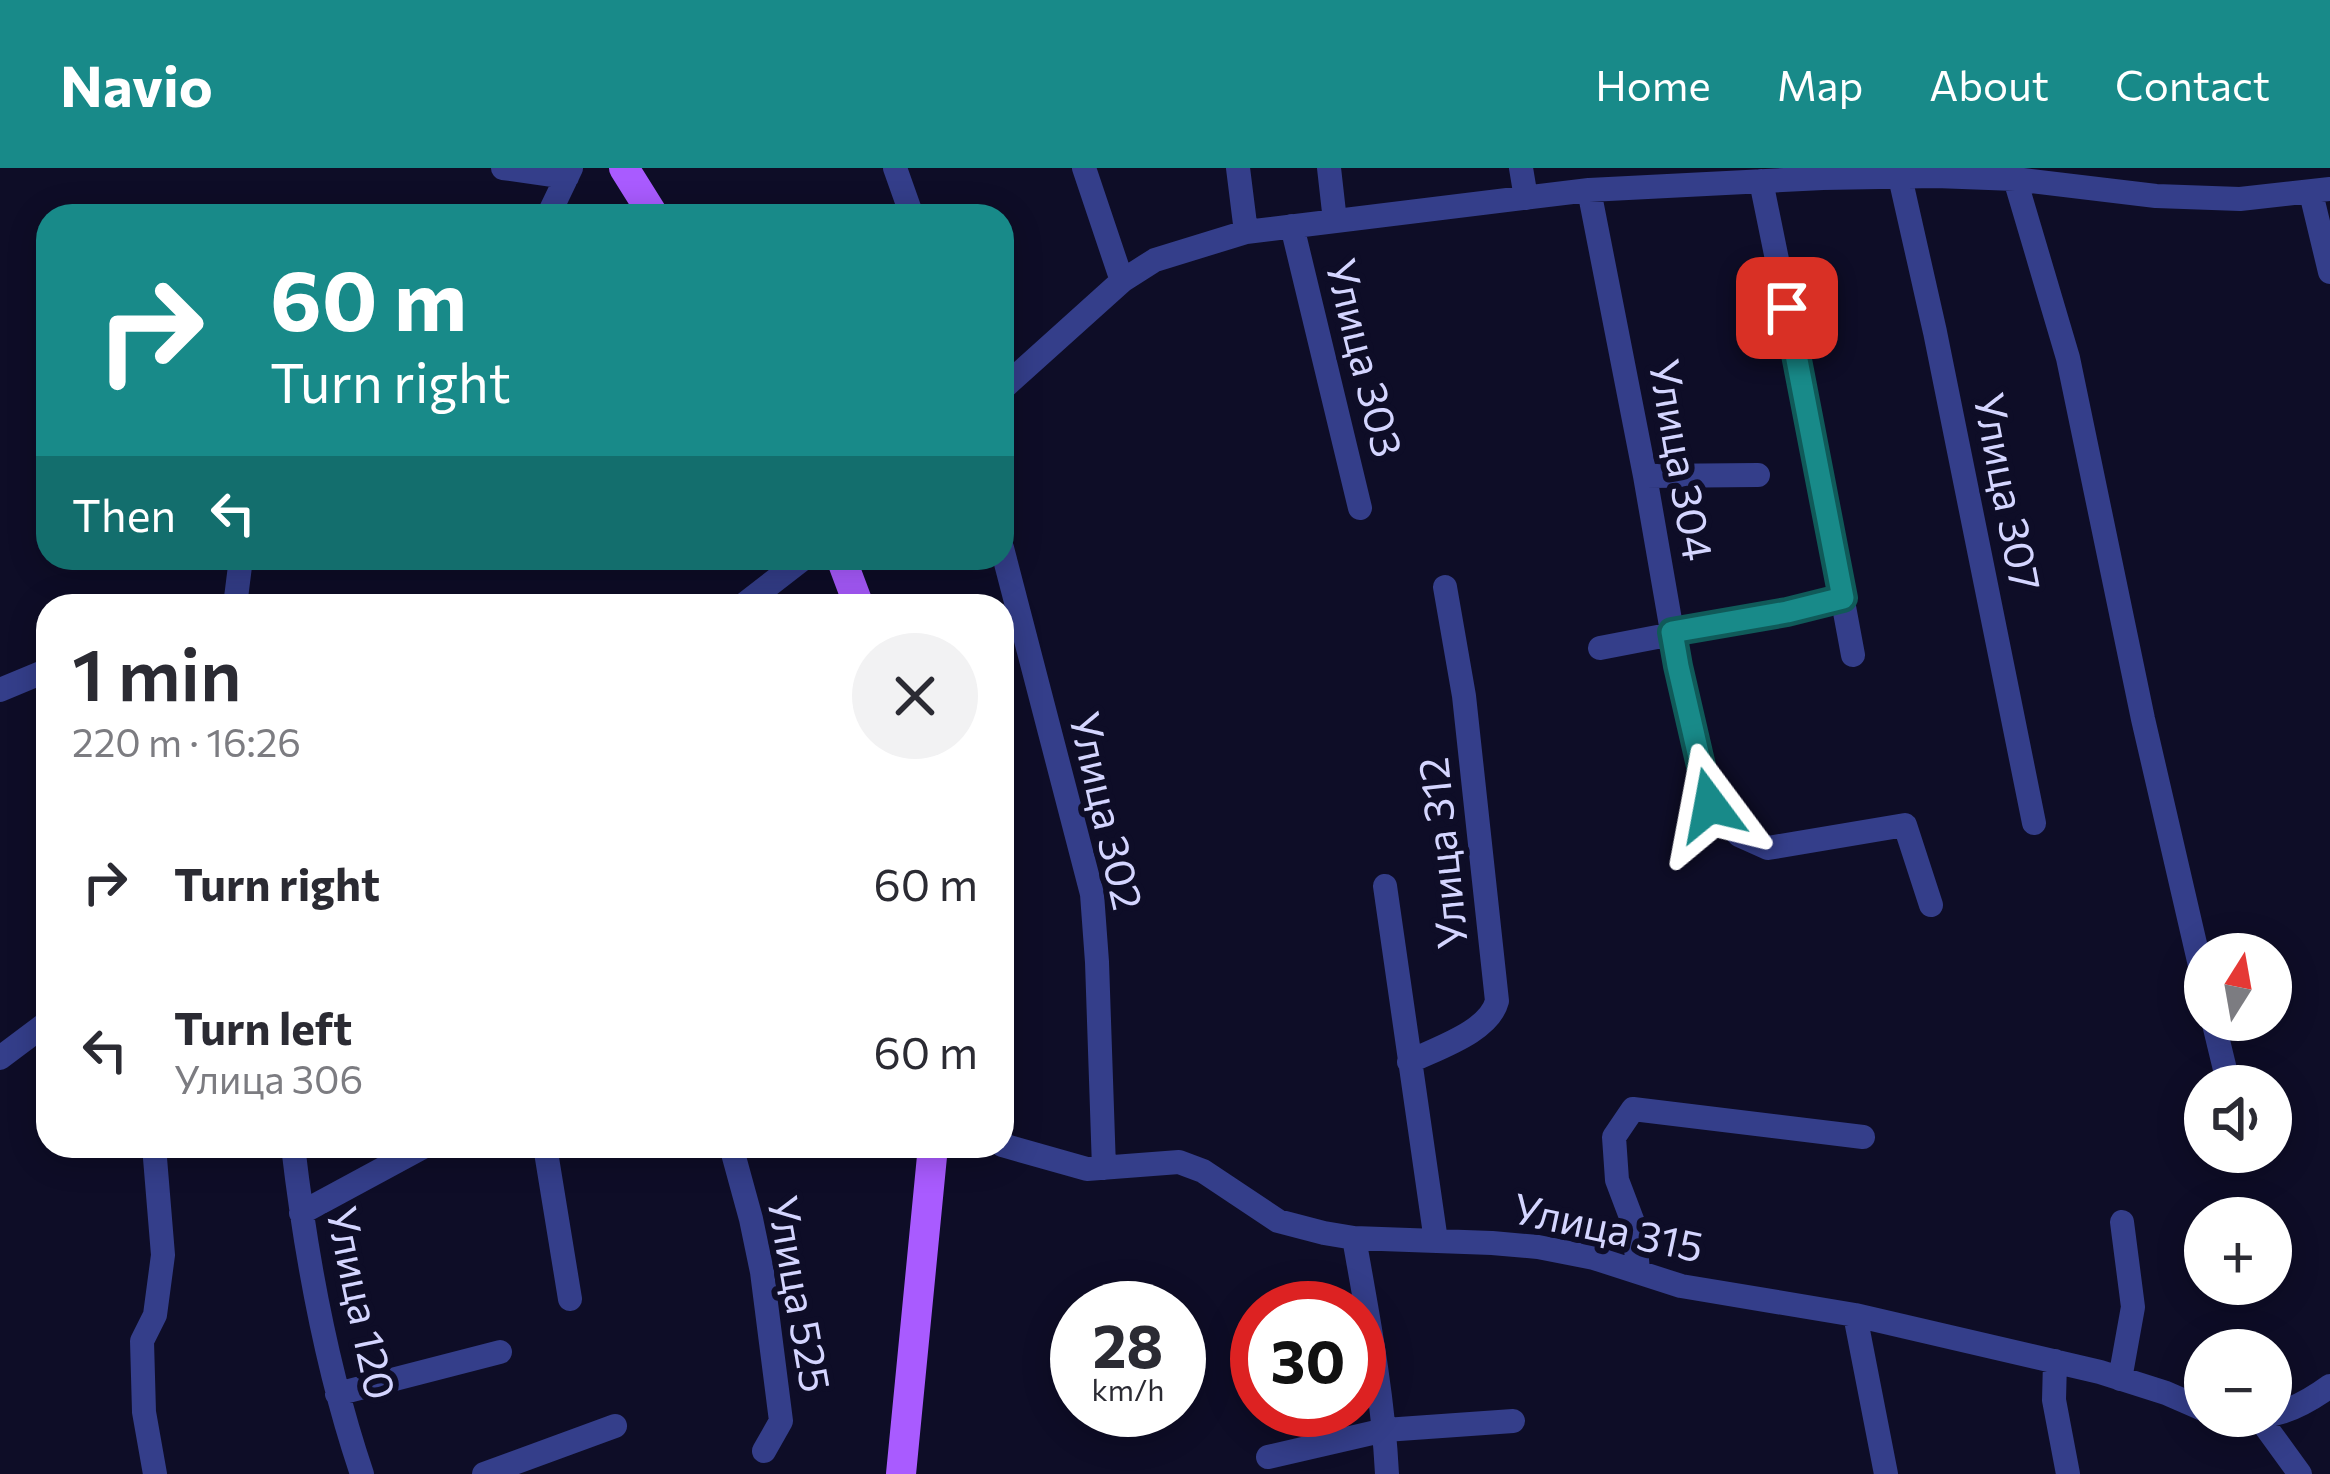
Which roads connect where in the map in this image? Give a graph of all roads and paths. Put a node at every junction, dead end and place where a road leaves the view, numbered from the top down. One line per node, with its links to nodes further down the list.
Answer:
1 (503, 168): 8 (street)
2 (624, 168): 16 (main road)
3 (895, 168): 17 (street)
4 (1084, 168): 22 (street)
5 (1238, 168): 20 (street)
6 (1329, 168): 18 (street)
7 (1521, 168): 14 (street)
8 (569, 172): 15 (street)
9 (1900, 177): 10 (street); 11 (street); 37 (street, Улица 307)
10 (2015, 179): 13 (street); 40 (street)
11 (1761, 182): 12 (street); 31 (street)
12 (1589, 190): 14 (street); 25 (street, Улица 304)
13 (2321, 191): 21 (street)
14 (1526, 198): 18 (street)
15 (554, 204)
16 (646, 204)
17 (908, 204)
18 (1335, 221): 19 (street)
19 (1292, 226): 20 (street); 26 (street, Улица 303)
20 (1246, 232): 22 (street)
21 (2330, 272)
22 (1122, 281): 23 (street)
23 (1014, 378)
24 (1758, 475): 25 (street)
25 (1645, 476): 32 (street, Улица 304)
26 (1360, 508)
27 (788, 570): 29 (street)
28 (1444, 587): 43 (street, Улица 312)
29 (757, 594)
30 (1014, 594): 52 (street, Улица 302)
31 (1843, 598): 32 (street); 34 (street)
32 (1672, 632): 33 (street); 39 (street, Улица 304)
33 (1600, 648)
34 (1853, 655)
35 (36, 675): 36 (street)
36 (0, 690)
37 (2034, 824)
38 (1385, 886): 43 (street, Улица 312)
39 (1931, 905)
40 (2192, 933)
41 (36, 1031): 42 (street)
42 (0, 1058)
43 (1409, 1062): 56 (street, Улица 312)
44 (1863, 1137): 57 (street)
45 (1014, 1148): 52 (street, Улица 315)
46 (155, 1158): 76 (street)
47 (294, 1158): 53 (street, Улица 120)
48 (403, 1158): 53 (street)
49 (546, 1158): 59 (street)
50 (734, 1158): 74 (street, Улица 525)
51 (932, 1158): 79 (main road)
52 (1104, 1168): 55 (street, Улица 315)
53 (301, 1213): 65 (street, Улица 120)
54 (2122, 1222): 63 (street)
55 (1354, 1238): 56 (street, Улица 315); 58 (street)
56 (1436, 1241): 57 (street, Улица 315)
57 (1638, 1271): 60 (street, Улица 315)
58 (1362, 1281)
59 (569, 1299)
60 (1855, 1315): 62 (street, Улица 315); 81 (street)
61 (500, 1352): 65 (street)
62 (2054, 1361): 63 (street, Улица 315); 82 (street)
63 (2120, 1379): 66 (street, Улица 315)
64 (2330, 1386): 67 (street)
65 (337, 1394): 77 (street, Улица 120)
66 (2184, 1401)
67 (2292, 1409)
68 (1513, 1421): 70 (street)
69 (615, 1426): 78 (street)
70 (1386, 1430)
71 (1355, 1437): 75 (street)
72 (1385, 1437): 80 (street)
73 (2273, 1437): 83 (street)
74 (764, 1451)
75 (1268, 1457)
76 (155, 1474)
77 (362, 1474)
78 (484, 1474)
79 (901, 1474)
80 (1387, 1474)
81 (1886, 1474)
82 (2068, 1474)
83 (2300, 1474)

